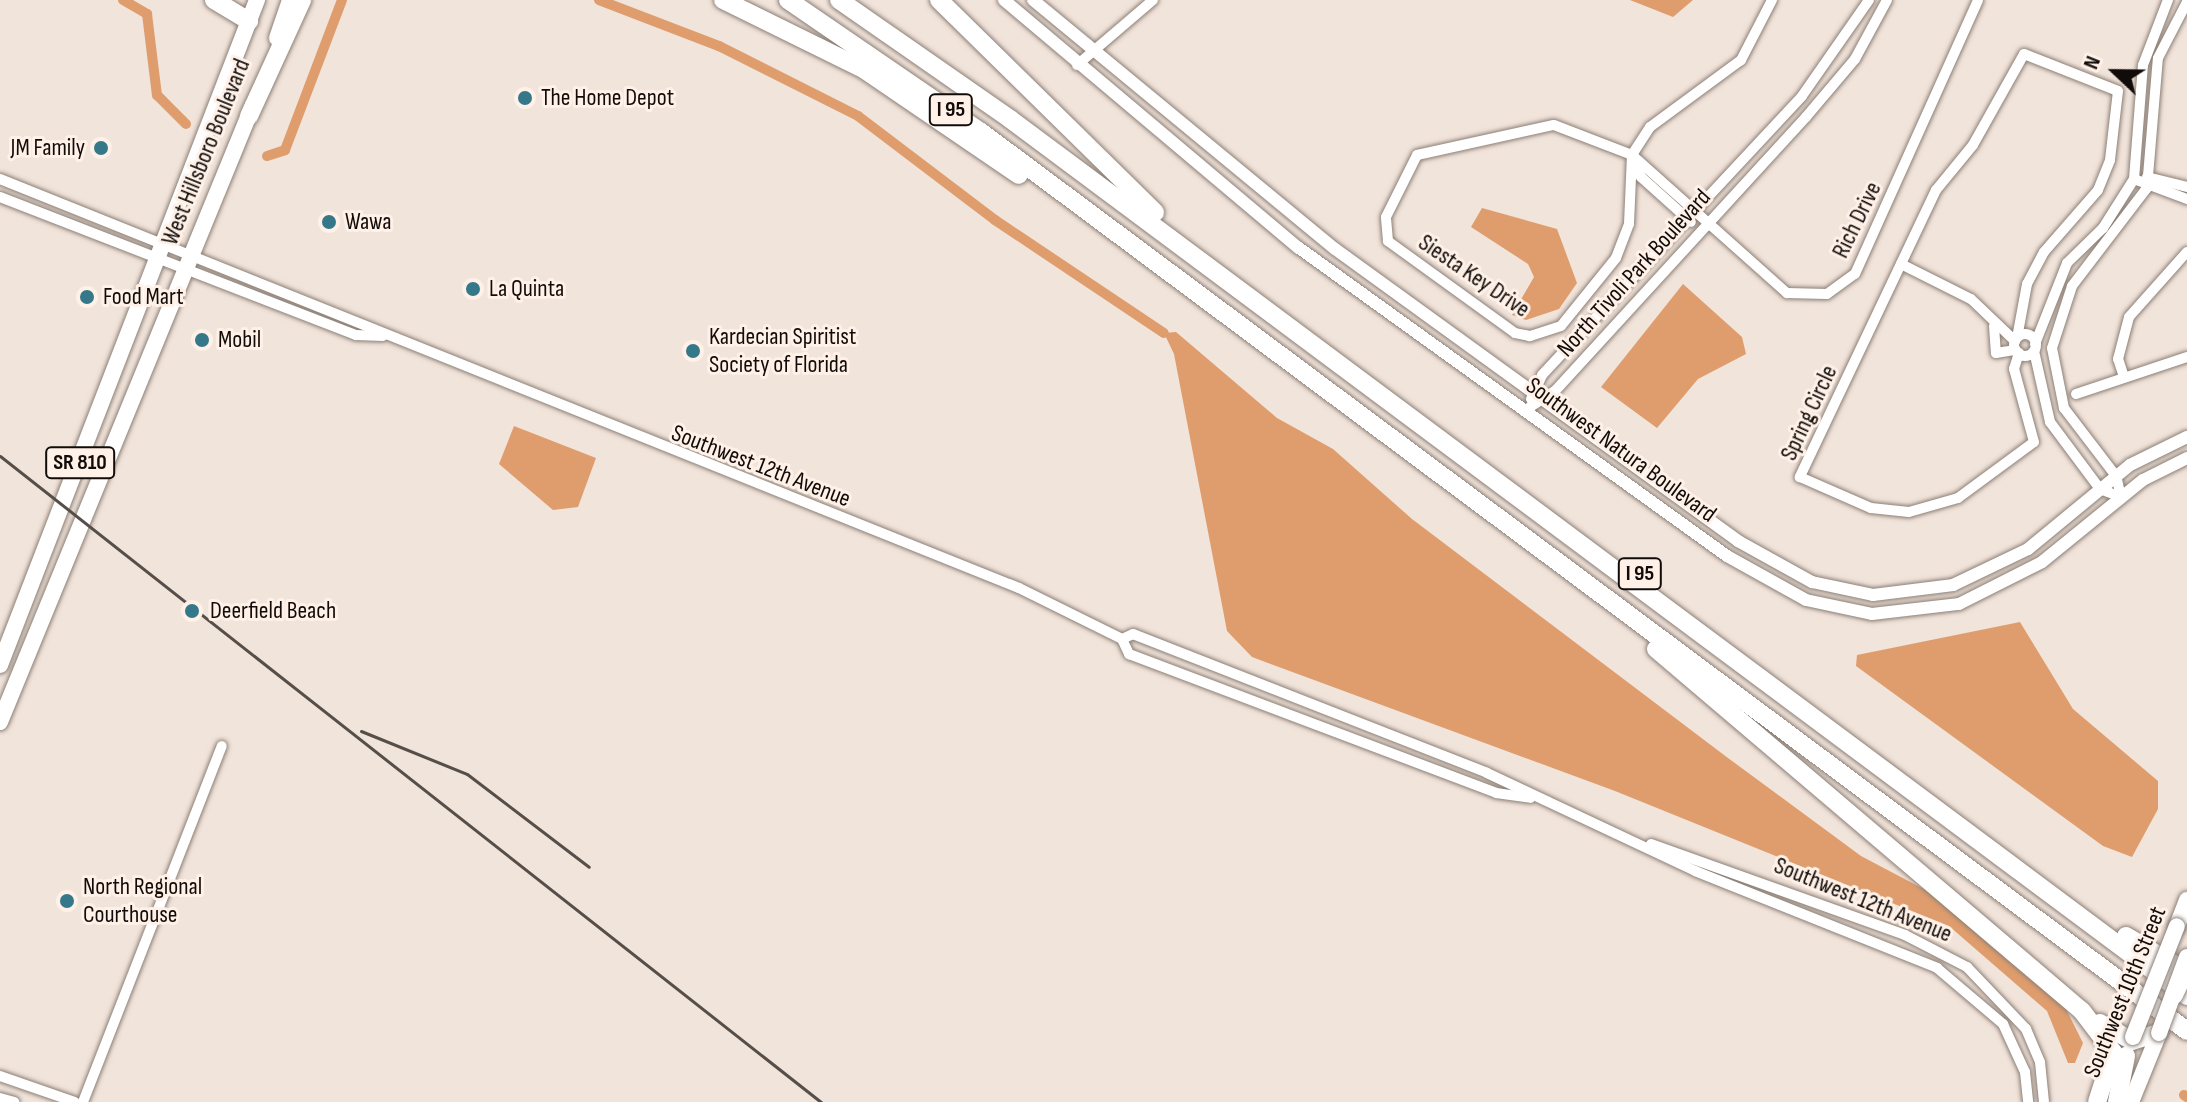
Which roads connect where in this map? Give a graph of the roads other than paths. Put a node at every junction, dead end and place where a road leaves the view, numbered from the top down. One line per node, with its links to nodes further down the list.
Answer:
1 (214, 0): 20 (highway)
2 (257, 0): 20 (main road, West Hillsboro Boulevard / SR 810)
3 (290, 0): 28 (main road, West Hillsboro Boulevard / SR 810)
4 (302, 0): 28 (highway)
5 (723, 0): 41 (highway)
6 (788, 0): 41 (highway, I 95)
7 (808, 0): 81 (highway)
8 (839, 0): 79 (highway)
9 (860, 0): 38 (highway, I 95)
10 (939, 0): 38 (highway)
11 (1004, 0): 22 (street, Southwest Natura Boulevard)
12 (1033, 0): 21 (street, Southwest Natura Boulevard)
13 (1153, 0): 21 (street)
14 (1772, 0): 29 (street)
15 (1869, 0): 25 (street, North Tivoli Park Boulevard)
16 (1887, 0): 27 (street, North Tivoli Park Boulevard)
17 (1978, 0): 40 (street, Rich Drive)
18 (2168, 0): 24 (street)
19 (2187, 2): 26 (street)
20 (249, 21): 42 (main road, West Hillsboro Boulevard / SR 810)
21 (1090, 51): 22 (street); 57 (street, Southwest Natura Boulevard)
22 (1077, 65): 60 (street, Southwest Natura Boulevard)
23 (2118, 91): 24 (street, Spring Circle); 45 (street, Spring Circle); 52 (street, Spring Circle)
24 (2140, 94): 26 (street, Spring Circle); 32 (street)
25 (1802, 96): 27 (street); 37 (street, North Tivoli Park Boulevard)
26 (2156, 96): 30 (street)
27 (1815, 106): 40 (street, North Tivoli Park Boulevard)
28 (249, 116): 44 (main road, West Hillsboro Boulevard / SR 810)
29 (1632, 155): 29 (street, Siesta Key Drive); 37 (street); 39 (street)
30 (2151, 176): 32 (street); 33 (street); 34 (street)
31 (0, 179): 42 (street)
32 (2134, 179): 34 (street); 53 (street)
33 (2187, 187)
34 (2147, 188): 36 (street); 54 (street)
35 (0, 197): 42 (street)
36 (2187, 199)
37 (1697, 208): 39 (street, North Tivoli Park Boulevard); 40 (street, Rich Drive)
38 (1155, 212): 76 (highway, I 95)
39 (1685, 220): 40 (street); 46 (street, North Tivoli Park Boulevard)
40 (1704, 225): 47 (street, North Tivoli Park Boulevard)
41 (1110, 228): 66 (highway, I 95)
42 (163, 252): 44 (street, Southwest 12th Avenue); 44 (street, Southwest 12th Avenue); 67 (main road, West Hillsboro Boulevard / SR 810)
43 (2187, 252): 56 (street)
44 (187, 261): 51 (street, Southwest 12th Avenue); 51 (street, Southwest 12th Avenue); 70 (main road, West Hillsboro Boulevard / SR 810)
45 (1901, 264): 49 (street); 52 (street, Spring Circle)
46 (1637, 272): 47 (street); 48 (street, North Tivoli Park Boulevard)
47 (1649, 284): 50 (street, North Tivoli Park Boulevard)
48 (1589, 324): 50 (street); 57 (street, North Tivoli Park Boulevard)
49 (1994, 326): 52 (street); 52 (street)
50 (1602, 335): 59 (street, North Tivoli Park Boulevard)
51 (383, 336): 68 (street, Southwest 12th Avenue)
52 (2017, 346): 53 (street); 53 (street)
53 (2035, 347): 54 (street); 64 (street)
54 (2052, 348): 63 (street)
55 (2187, 357): 56 (street)
56 (2124, 377): 58 (street)
57 (1535, 389): 59 (street, Southwest Natura Boulevard); 60 (street, North Tivoli Park Boulevard)
58 (2076, 394)
59 (1547, 399): 60 (street, North Tivoli Park Boulevard); 64 (street, Southwest Natura Boulevard)
60 (1527, 409): 65 (street, Southwest Natura Boulevard)
61 (2187, 437): 63 (street, Southwest Natura Boulevard)
62 (2187, 458): 65 (street, Southwest Natura Boulevard)
63 (2116, 476): 64 (street, Southwest Natura Boulevard); 65 (street)
64 (2100, 489): 65 (street)
65 (2121, 497)
66 (1612, 604): 80 (highway); 82 (highway, I 95)
67 (17, 622): 69 (main road, West Hillsboro Boulevard / SR 810); 70 (main road)
68 (1122, 639): 73 (street, Southwest 12th Avenue); 73 (street, Southwest 12th Avenue)
69 (0, 665)
70 (22, 666): 71 (main road, West Hillsboro Boulevard / SR 810)
71 (0, 722)
72 (222, 746): 89 (street)
73 (1531, 798): 74 (street, Southwest 12th Avenue)
74 (1633, 840): 90 (street, Southwest 12th Avenue); 91 (street, Southwest 12th Avenue)
75 (2187, 900): 84 (main road, Southwest 10th Street, bridge)
76 (2126, 936): 78 (highway); 79 (highway, I 95)
77 (2187, 957): 79 (main road, Southwest 10th Street, bridge)
78 (2187, 970): 79 (highway, bridge)
79 (2183, 991): 83 (main road, Southwest 10th Street, bridge)
80 (2082, 1011): 84 (highway); 92 (highway)
81 (2187, 1016)
82 (2187, 1031)
83 (2159, 1033): 84 (highway); 95 (main road, Southwest 10th Street)
84 (2130, 1045): 93 (main road, Southwest 10th Street); 94 (highway)
85 (0, 1076): 88 (street)
86 (0, 1098): 87 (street)
87 (14, 1102)
88 (75, 1102)
89 (83, 1102)
90 (2028, 1102)
91 (2044, 1102)
92 (2097, 1102)
93 (2107, 1102)
94 (2117, 1102)
95 (2131, 1102)

